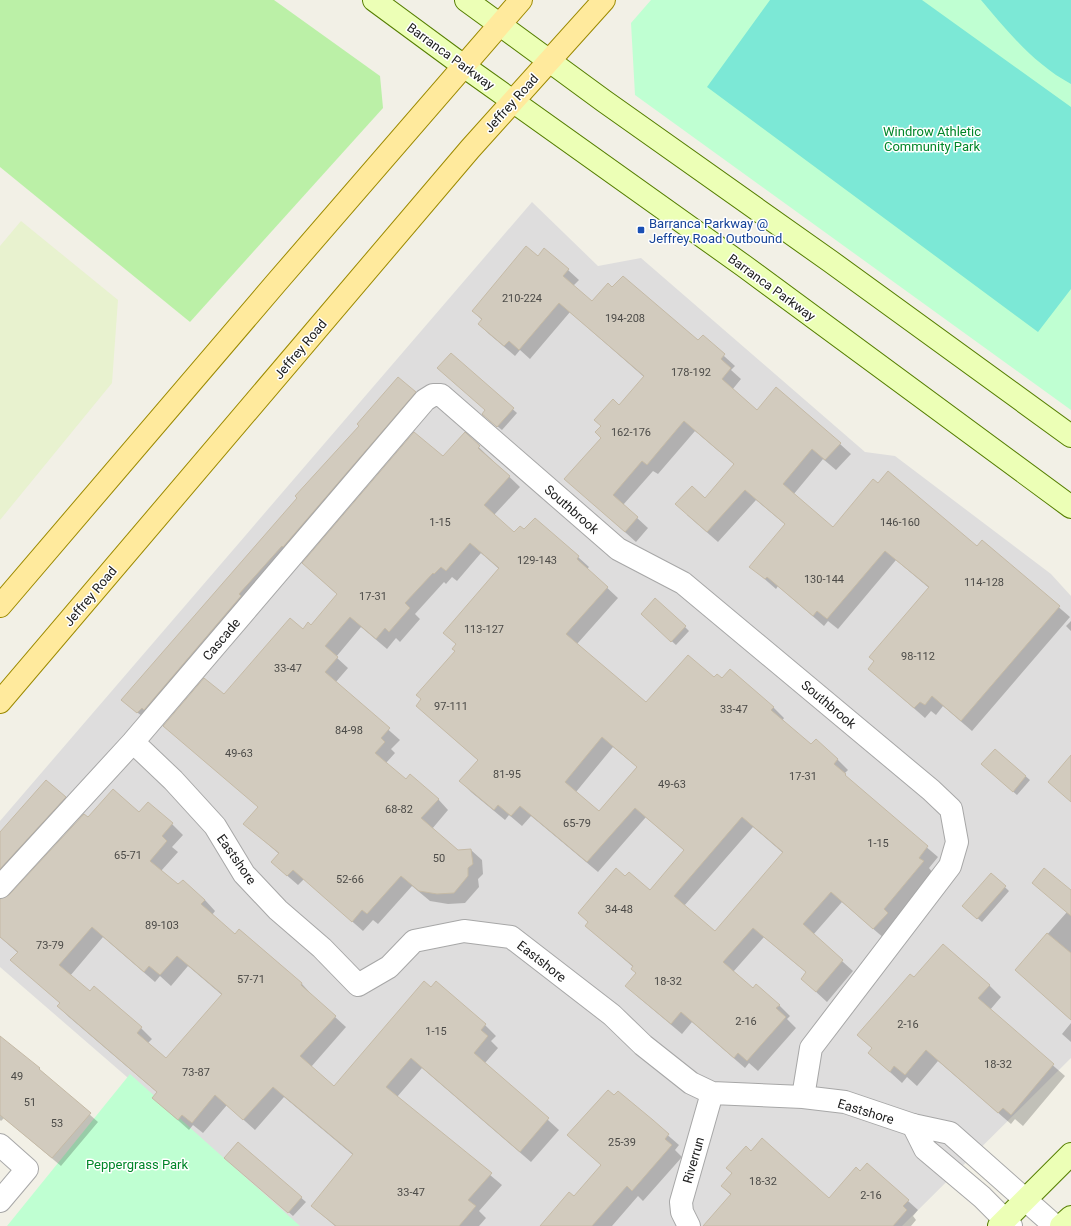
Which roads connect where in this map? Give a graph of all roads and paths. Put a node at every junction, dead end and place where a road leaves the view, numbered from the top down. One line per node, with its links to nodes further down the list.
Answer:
1 (374, 0): 7 (main road, Barranca Parkway)
2 (466, 0): 5 (main road)
3 (521, 0): 5 (main road)
4 (604, 0): 6 (main road, Jeffrey Road)
5 (499, 25): 6 (main road); 7 (main road)
6 (550, 61): 8 (main road, Jeffrey Road); 10 (main road)
7 (465, 67): 8 (main road, Barranca Parkway); 12 (main road)
8 (512, 101): 11 (main road, Barranca Parkway); 13 (main road, Jeffrey Road)
9 (441, 395): 14 (street, Cascade); 17 (street, Southbrook)
10 (1071, 436)
11 (1071, 507)
12 (0, 606)
13 (0, 702)
14 (134, 742): 15 (street, Cascade); 16 (street, Eastshore)
15 (0, 887)
16 (712, 1094): 17 (street, Eastshore); 25 (street, Riverrun)
17 (803, 1097): 18 (street, Eastshore)
18 (913, 1125): 22 (street, Eastshore); 24 (street)
19 (0, 1145): 21 (street)
20 (1071, 1154): 22 (main road)
21 (0, 1201)
22 (1025, 1201): 24 (main road); 26 (street, Eastshore)
23 (1071, 1217): 27 (main road)
24 (1005, 1224)
25 (689, 1226)
26 (1054, 1226)
27 (1061, 1226)

